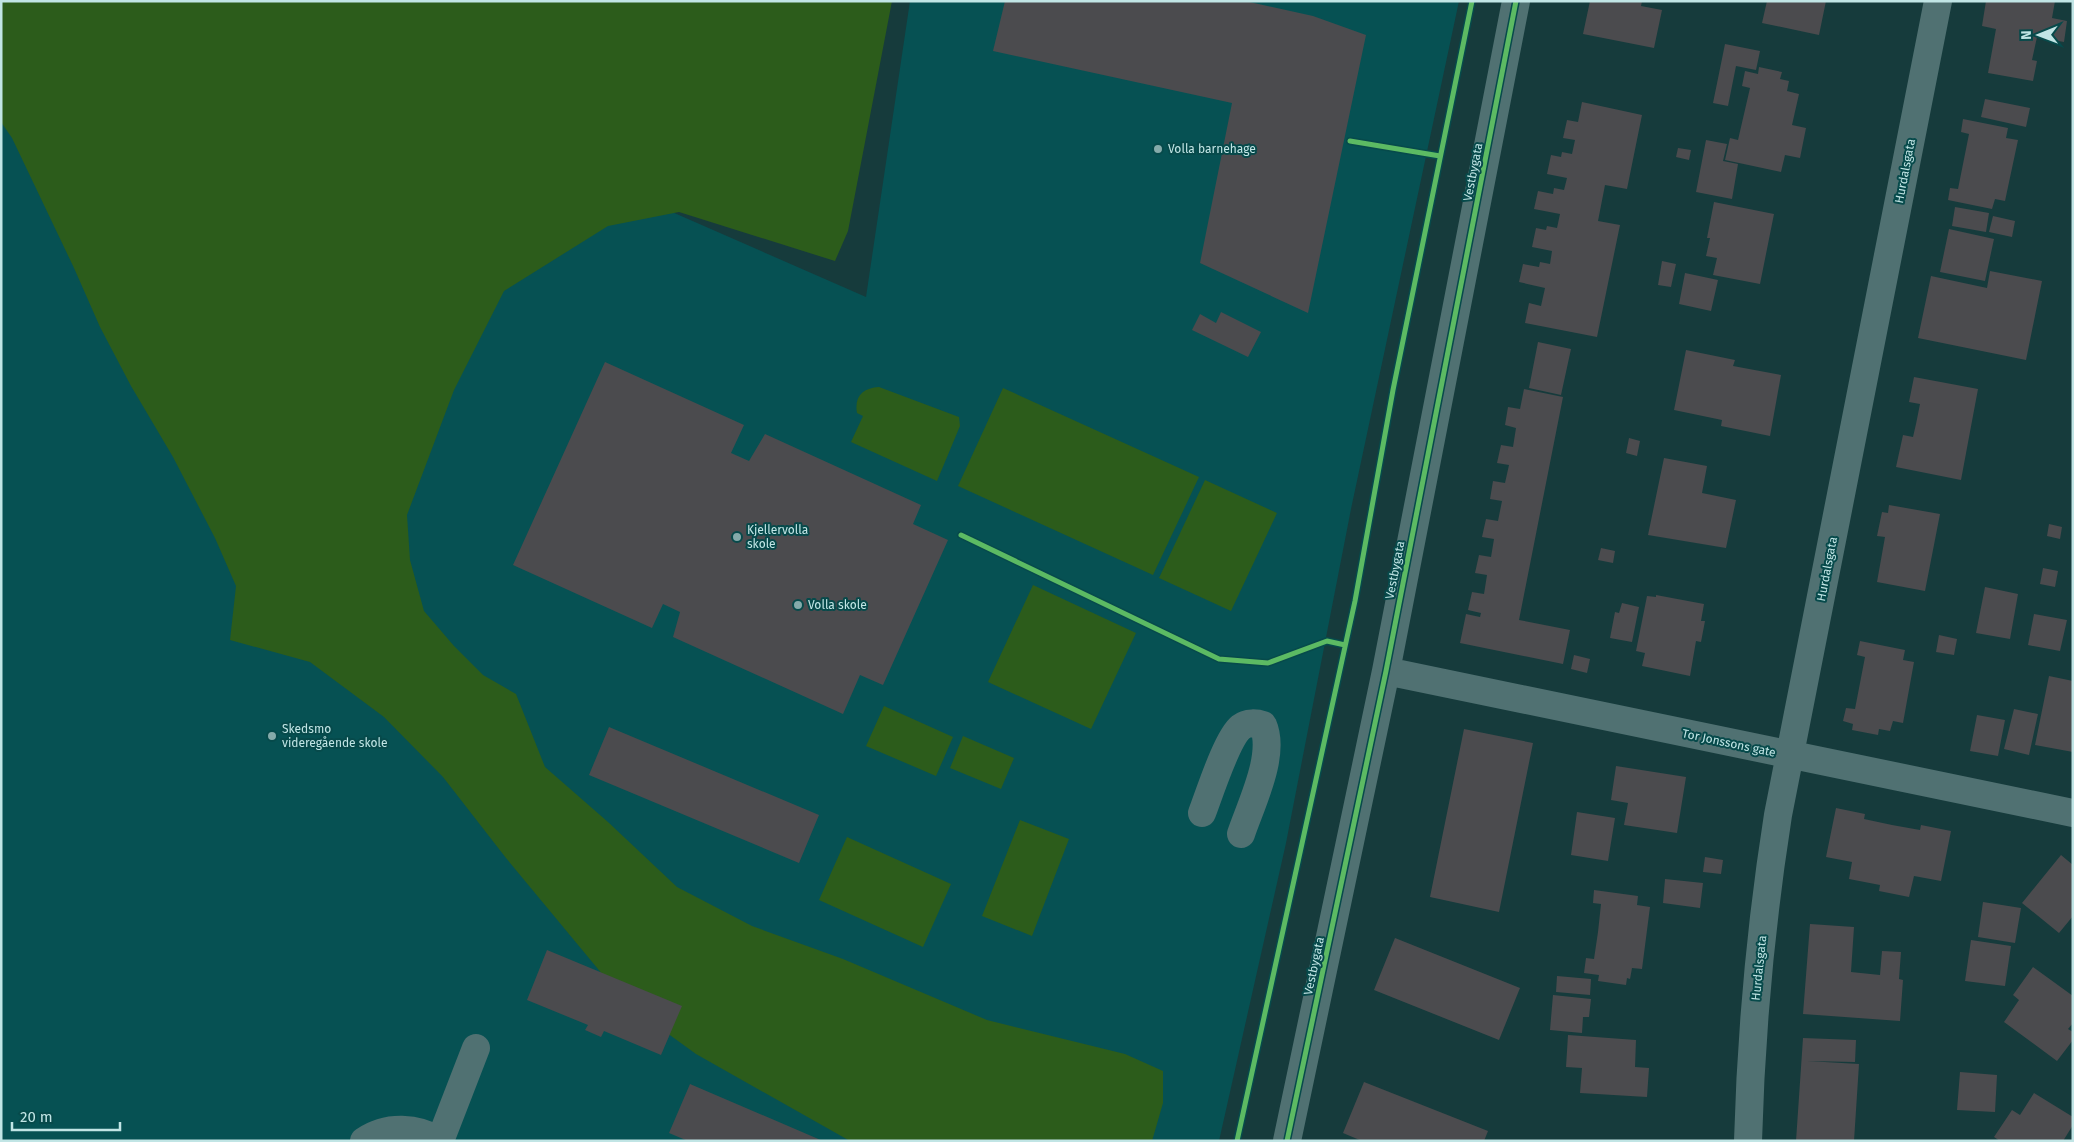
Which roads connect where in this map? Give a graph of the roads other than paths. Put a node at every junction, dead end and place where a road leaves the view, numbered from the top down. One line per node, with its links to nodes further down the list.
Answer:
1 (1516, 1): 3 (street, Vestbygata)
2 (1938, 1): 4 (street, Hurdalsgata)
3 (1386, 671): 4 (street, Tor Jonssons gate); 11 (street, Vestbygata)
4 (1790, 756): 6 (street, Tor Jonssons gate); 12 (street, Hurdalsgata)
5 (1202, 813): 7 (street)
6 (2073, 813)
7 (1241, 834)
8 (476, 1048): 10 (street)
9 (364, 1141): 10 (street)
10 (440, 1141)
11 (1287, 1141)
12 (1748, 1141)

